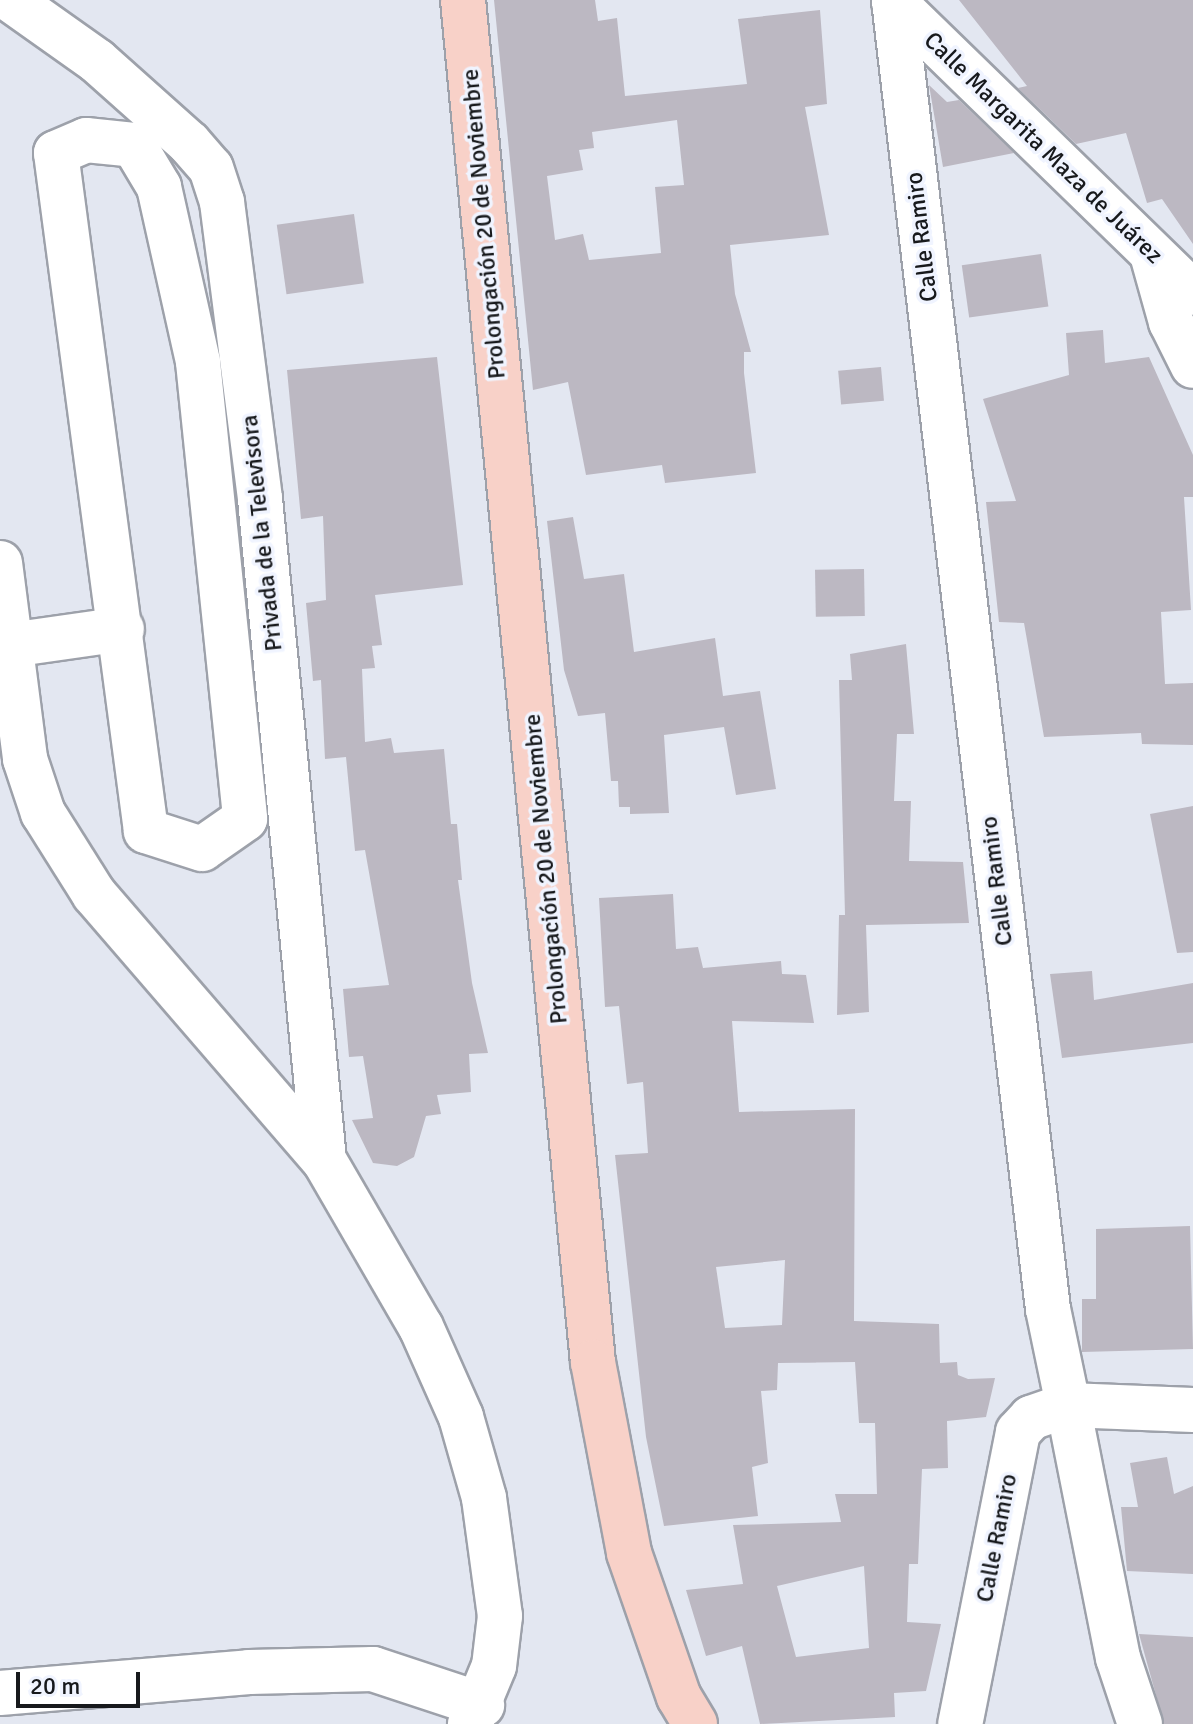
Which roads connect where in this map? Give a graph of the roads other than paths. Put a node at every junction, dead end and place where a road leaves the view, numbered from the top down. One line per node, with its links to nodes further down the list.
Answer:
1 (11, 0): 10 (street, Privada de la Televisora)
2 (463, 0): 15 (main road, Prolongación 20 de Noviembre)
3 (894, 1): 4 (street, Calle Margarita Maza de Juárez); 11 (street, Calle Ramiro)
4 (1152, 254): 5 (street, Calle Margarita Maza de Juárez); 6 (street)
5 (1193, 293)
6 (1193, 366)
7 (0, 563): 9 (street, Privada de la Televisora)
8 (122, 629): 8 (street); 9 (street)
9 (10, 645): 10 (street, Privada de la Televisora)
10 (324, 1160): 14 (street, Privada de la Televisora)
11 (1068, 1405): 12 (street); 16 (street, Calle Ramiro); 17 (street)
12 (1193, 1410)
13 (0, 1693): 14 (street)
14 (476, 1715)
15 (695, 1724)
16 (960, 1724)
17 (1140, 1724)

